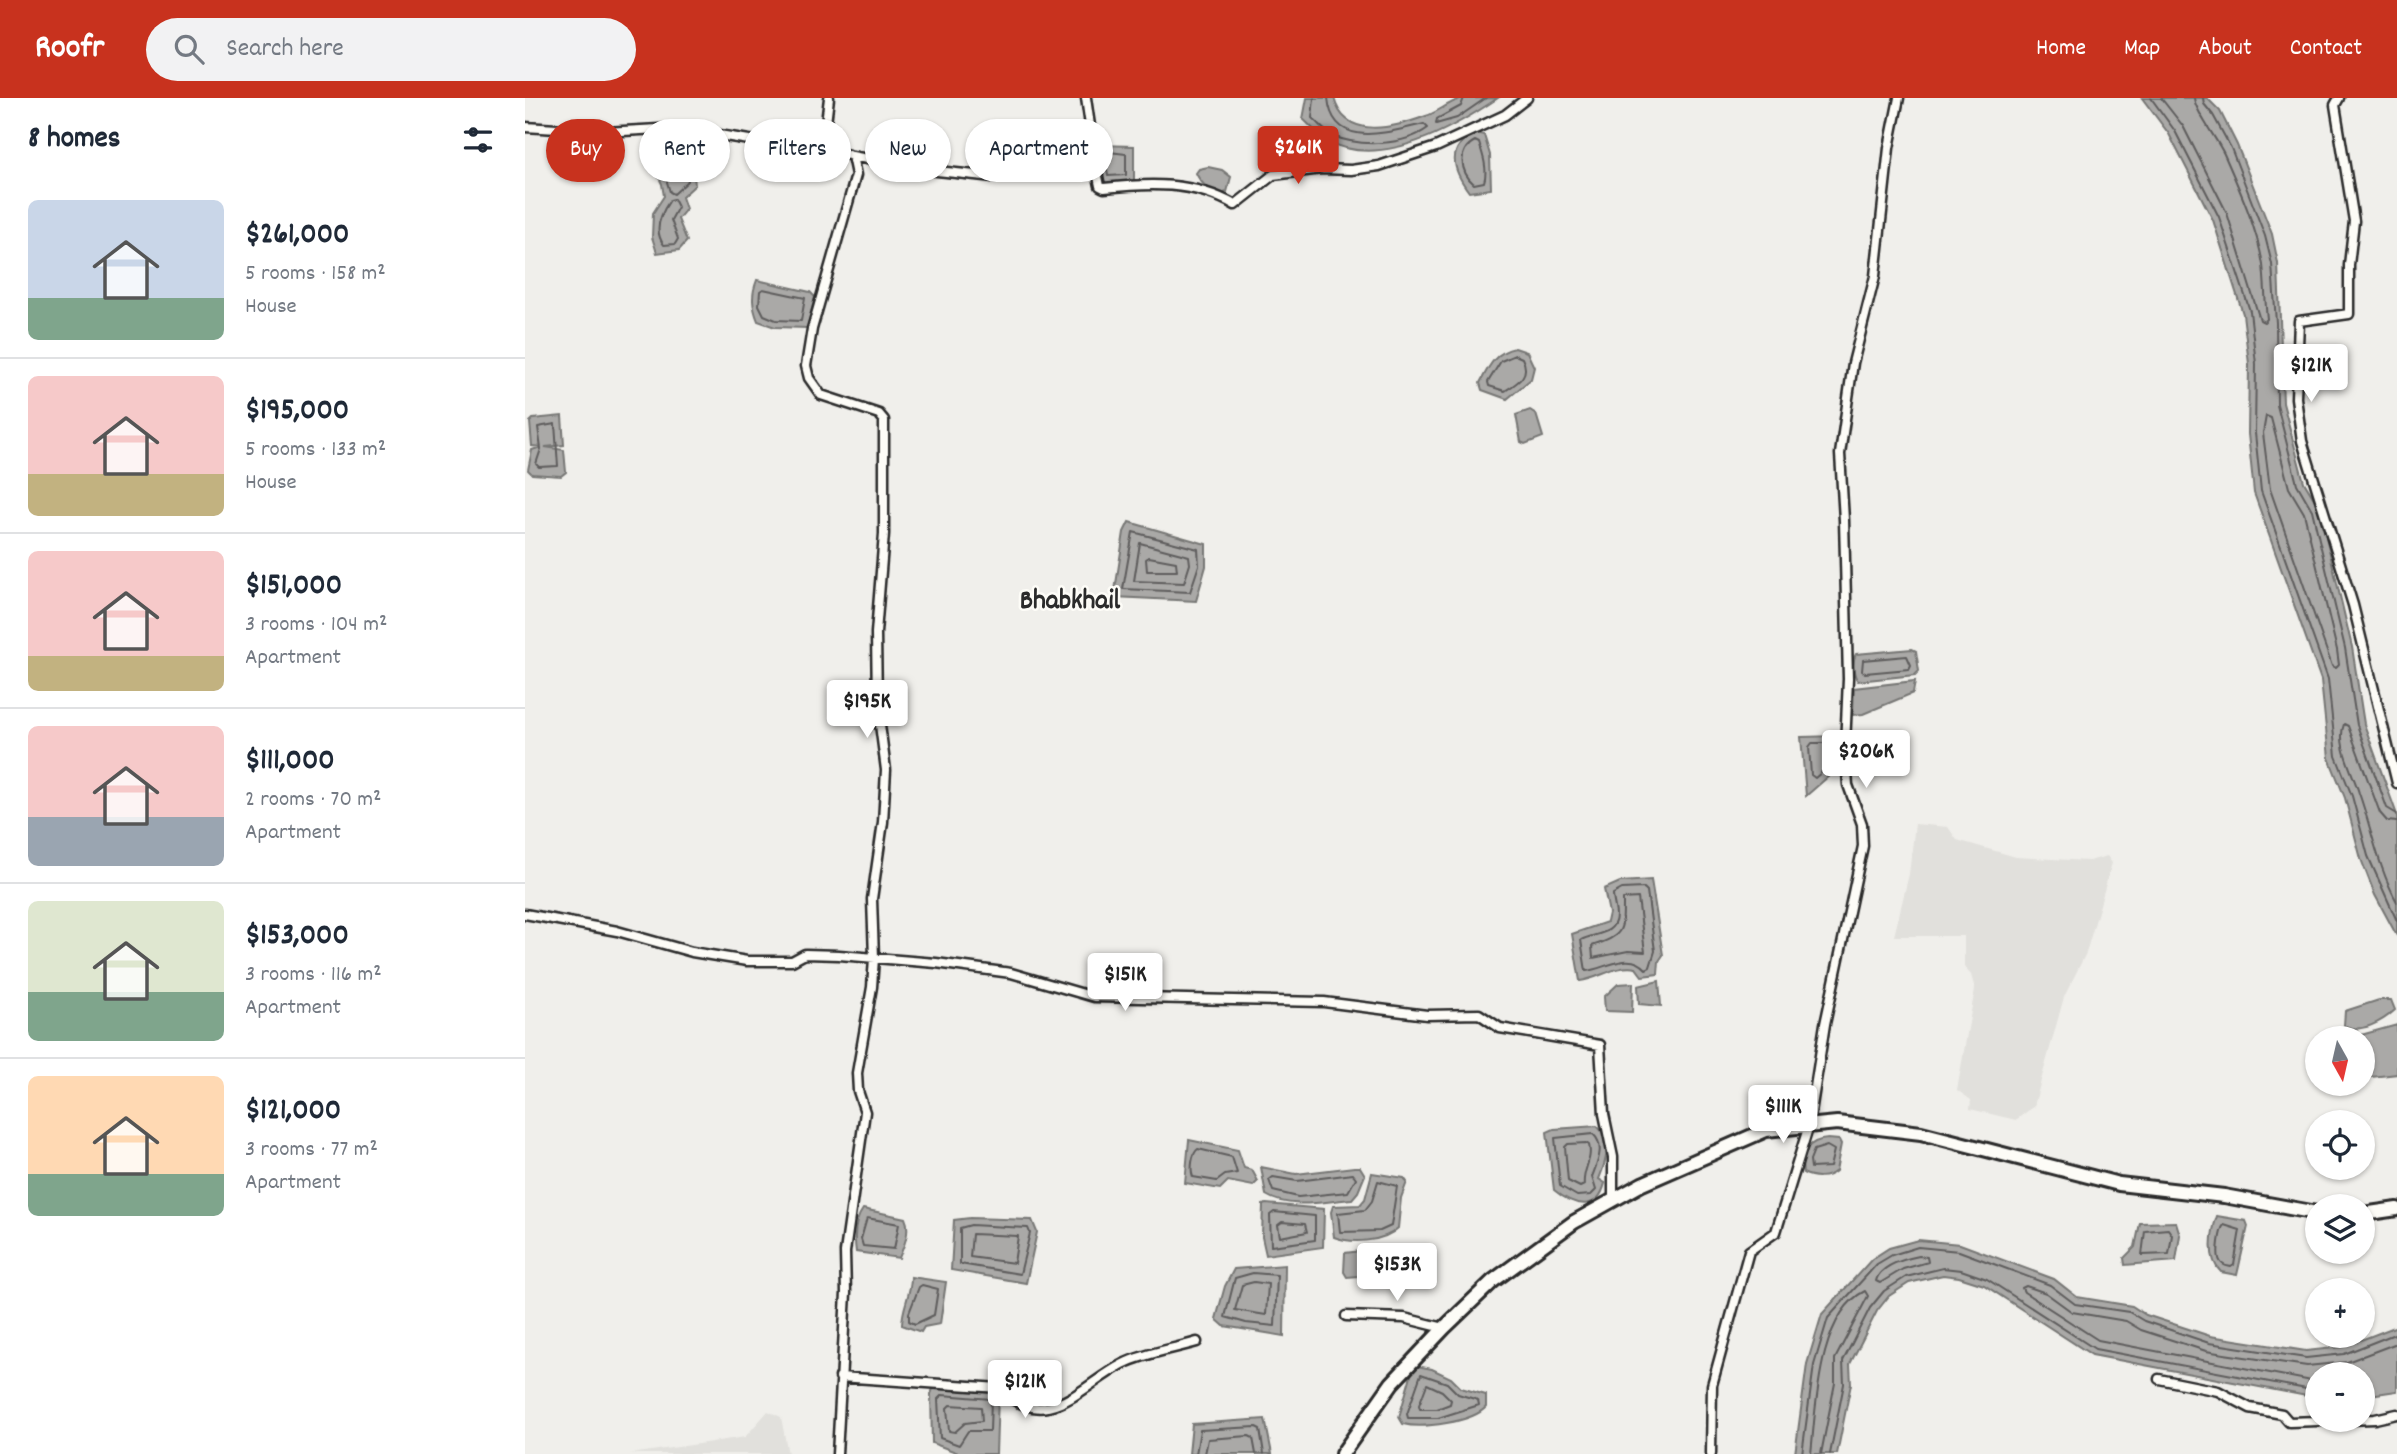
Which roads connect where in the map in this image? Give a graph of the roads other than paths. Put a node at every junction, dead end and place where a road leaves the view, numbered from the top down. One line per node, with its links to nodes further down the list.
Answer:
1 (829, 98): 6 (street)
2 (1086, 98): 7 (street)
3 (1527, 98): 12 (street)
4 (1899, 98): 16 (street)
5 (2339, 98): 13 (street)
6 (826, 119)
7 (1089, 119)
8 (525, 127): 9 (street)
9 (744, 139)
10 (852, 156): 11 (street); 15 (street)
11 (965, 174)
12 (1099, 182)
13 (2397, 783)
14 (525, 914): 15 (street)
15 (874, 958): 17 (street); 24 (street)
16 (1809, 1125): 17 (street); 19 (street); 29 (street)
17 (1613, 1200): 22 (street)
18 (2397, 1209): 20 (street)
19 (2305, 1211)
20 (2375, 1212)
21 (1346, 1316): 22 (street)
22 (1444, 1328): 28 (street)
23 (1197, 1342): 24 (street)
24 (840, 1377): 27 (street)
25 (2159, 1379): 26 (street)
26 (2397, 1415)
27 (837, 1454)
28 (1342, 1454)
29 (1711, 1454)

